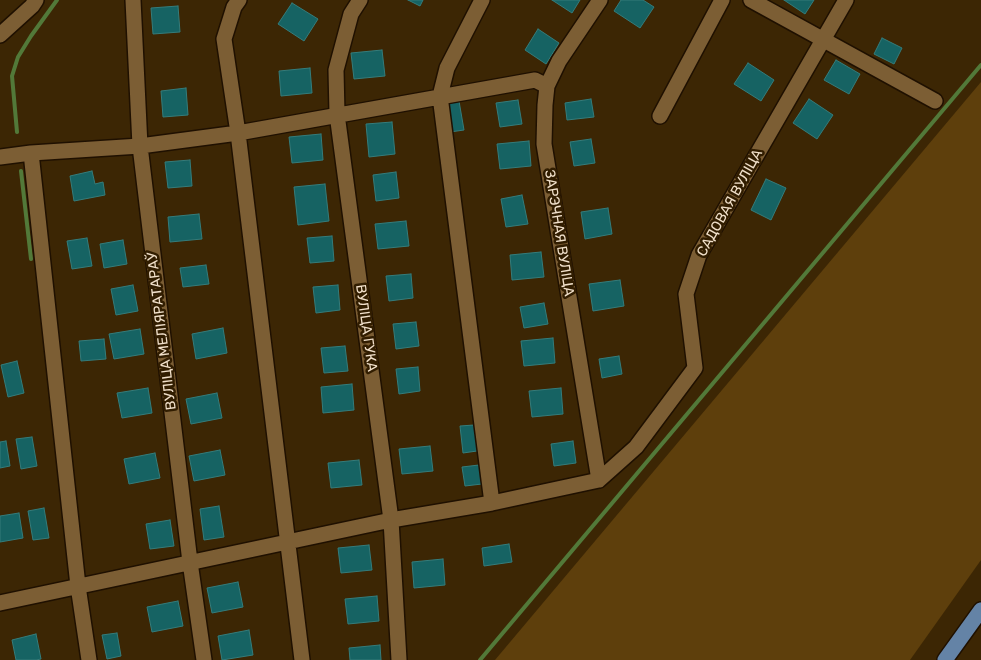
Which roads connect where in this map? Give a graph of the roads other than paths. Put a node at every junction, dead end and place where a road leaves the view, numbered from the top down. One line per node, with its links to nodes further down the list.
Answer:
1 (36, 0): 10 (street)
2 (133, 0): 18 (street, ВУЛІЦА МЕЛІЯРАТАРАЎ)
3 (238, 0): 17 (street)
4 (360, 0): 15 (street, ВУЛІЦА ГУКА)
5 (482, 0): 13 (street)
6 (600, 0): 12 (street, ЗАРЭЧНАЯ ВУЛІЦА)
7 (722, 0): 16 (street)
8 (751, 0): 11 (street)
9 (846, 0): 11 (street, САДОВАЯ ВУЛІЦА)
10 (0, 35)
11 (824, 39): 14 (street); 21 (street, САДОВАЯ ВУЛІЦА)
12 (547, 86): 13 (street); 21 (street, ЗАРЭЧНАЯ ВУЛІЦА)
13 (440, 96): 15 (street); 22 (street)
14 (935, 101)
15 (337, 114): 17 (street); 23 (street, ВУЛІЦА ГУКА)
16 (660, 116)
17 (238, 133): 18 (street); 24 (street)
18 (140, 146): 19 (street); 25 (street, ВУЛІЦА МЕЛІЯРАТАРАЎ)
19 (31, 153): 20 (street); 26 (street)
20 (0, 157)
21 (599, 480): 22 (street)
22 (492, 503): 23 (street)
23 (391, 520): 24 (street); 32 (street, ВУЛІЦА ГУКА)
24 (288, 542): 25 (street); 31 (street)
25 (190, 562): 26 (street); 30 (street, ВУЛІЦА МЕЛІЯРАТАРАЎ)
26 (78, 586): 27 (street); 29 (street)
27 (0, 603)
28 (981, 610): 33 (main road)
29 (90, 660)
30 (204, 660)
31 (302, 660)
32 (399, 660)
33 (945, 660)

